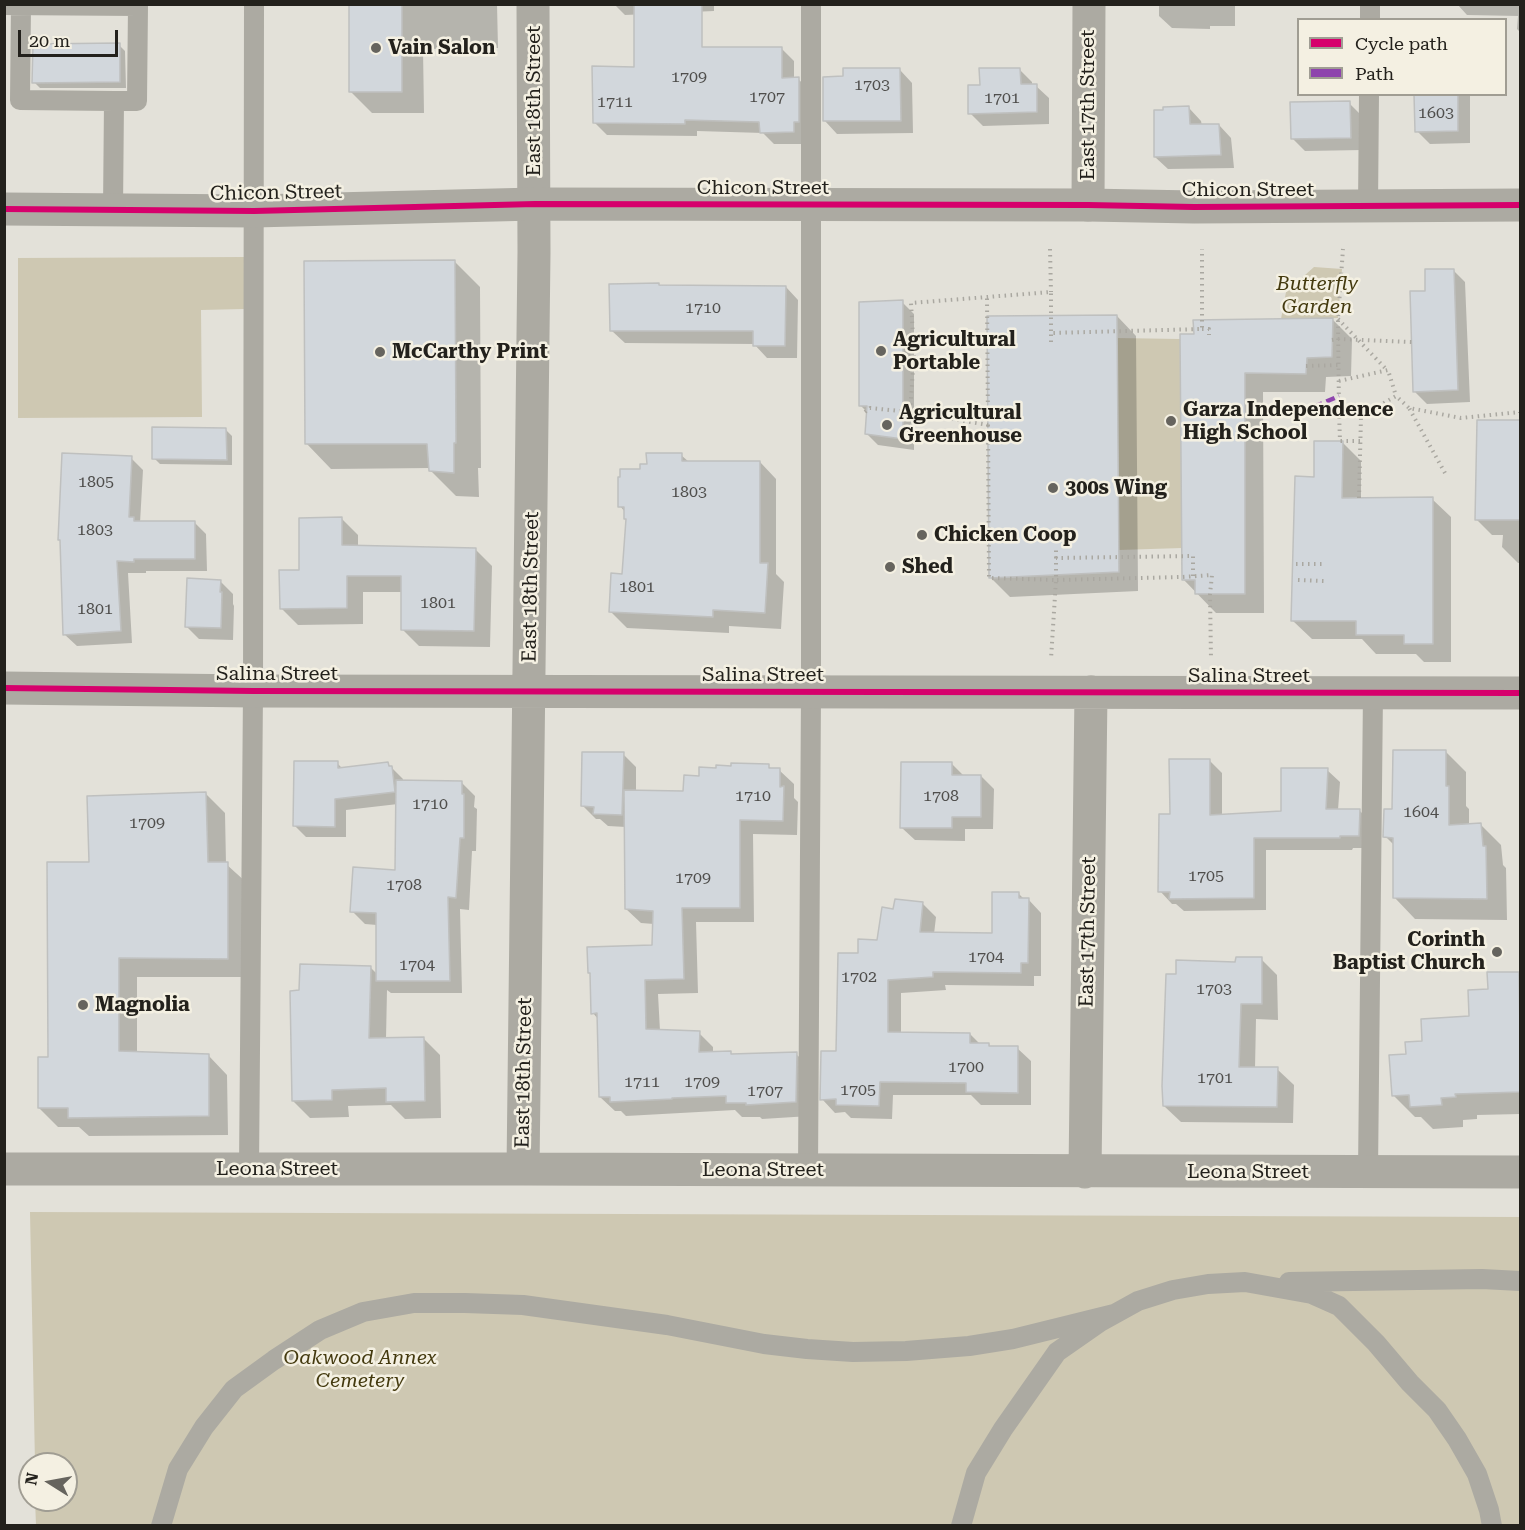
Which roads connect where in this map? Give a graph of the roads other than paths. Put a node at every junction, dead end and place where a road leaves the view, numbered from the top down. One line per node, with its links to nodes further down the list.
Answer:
1 (254, 4): 16 (lane)
2 (533, 4): 9 (street, East 18th Street)
3 (811, 4): 10 (lane)
4 (1089, 4): 11 (street, East 17th Street)
5 (4, 5): 6 (lane)
6 (21, 5): 8 (lane); 8 (lane)
7 (1369, 96): 13 (lane)
8 (114, 101): 15 (lane)
9 (535, 204): 10 (street, Chicon Street); 16 (street, Chicon Street); 19 (street, East 18th Street)
10 (810, 205): 11 (street, Chicon Street); 20 (lane)
11 (1088, 205): 13 (street, Chicon Street)
12 (1521, 205): 13 (street, Chicon Street)
13 (1368, 207)
14 (4, 209): 15 (street, Chicon Street)
15 (113, 210): 16 (street, Chicon Street)
16 (254, 211): 18 (lane)
17 (4, 688): 18 (street, Salina Street)
18 (253, 691): 19 (street, Salina Street); 25 (lane)
19 (530, 692): 20 (street, Salina Street); 26 (street, East 18th Street)
20 (811, 692): 21 (street, Salina Street); 27 (lane)
21 (1091, 692): 22 (street, Salina Street); 28 (street, East 17th Street)
22 (1373, 692): 23 (street, Salina Street); 29 (lane)
23 (1521, 693)
24 (4, 1169): 25 (street, Leona Street)
25 (249, 1169): 26 (street, Leona Street)
26 (523, 1169): 27 (street, Leona Street)
27 (808, 1170): 28 (street, Leona Street)
28 (1085, 1172): 29 (street, Leona Street)
29 (1368, 1172): 30 (street, Leona Street)
30 (1521, 1172)
31 (1521, 1281): 32 (lane)
32 (1245, 1282): 33 (lane); 36 (lane)
33 (1114, 1314): 34 (lane); 35 (lane)
34 (161, 1526)
35 (961, 1526)
36 (1492, 1526)

